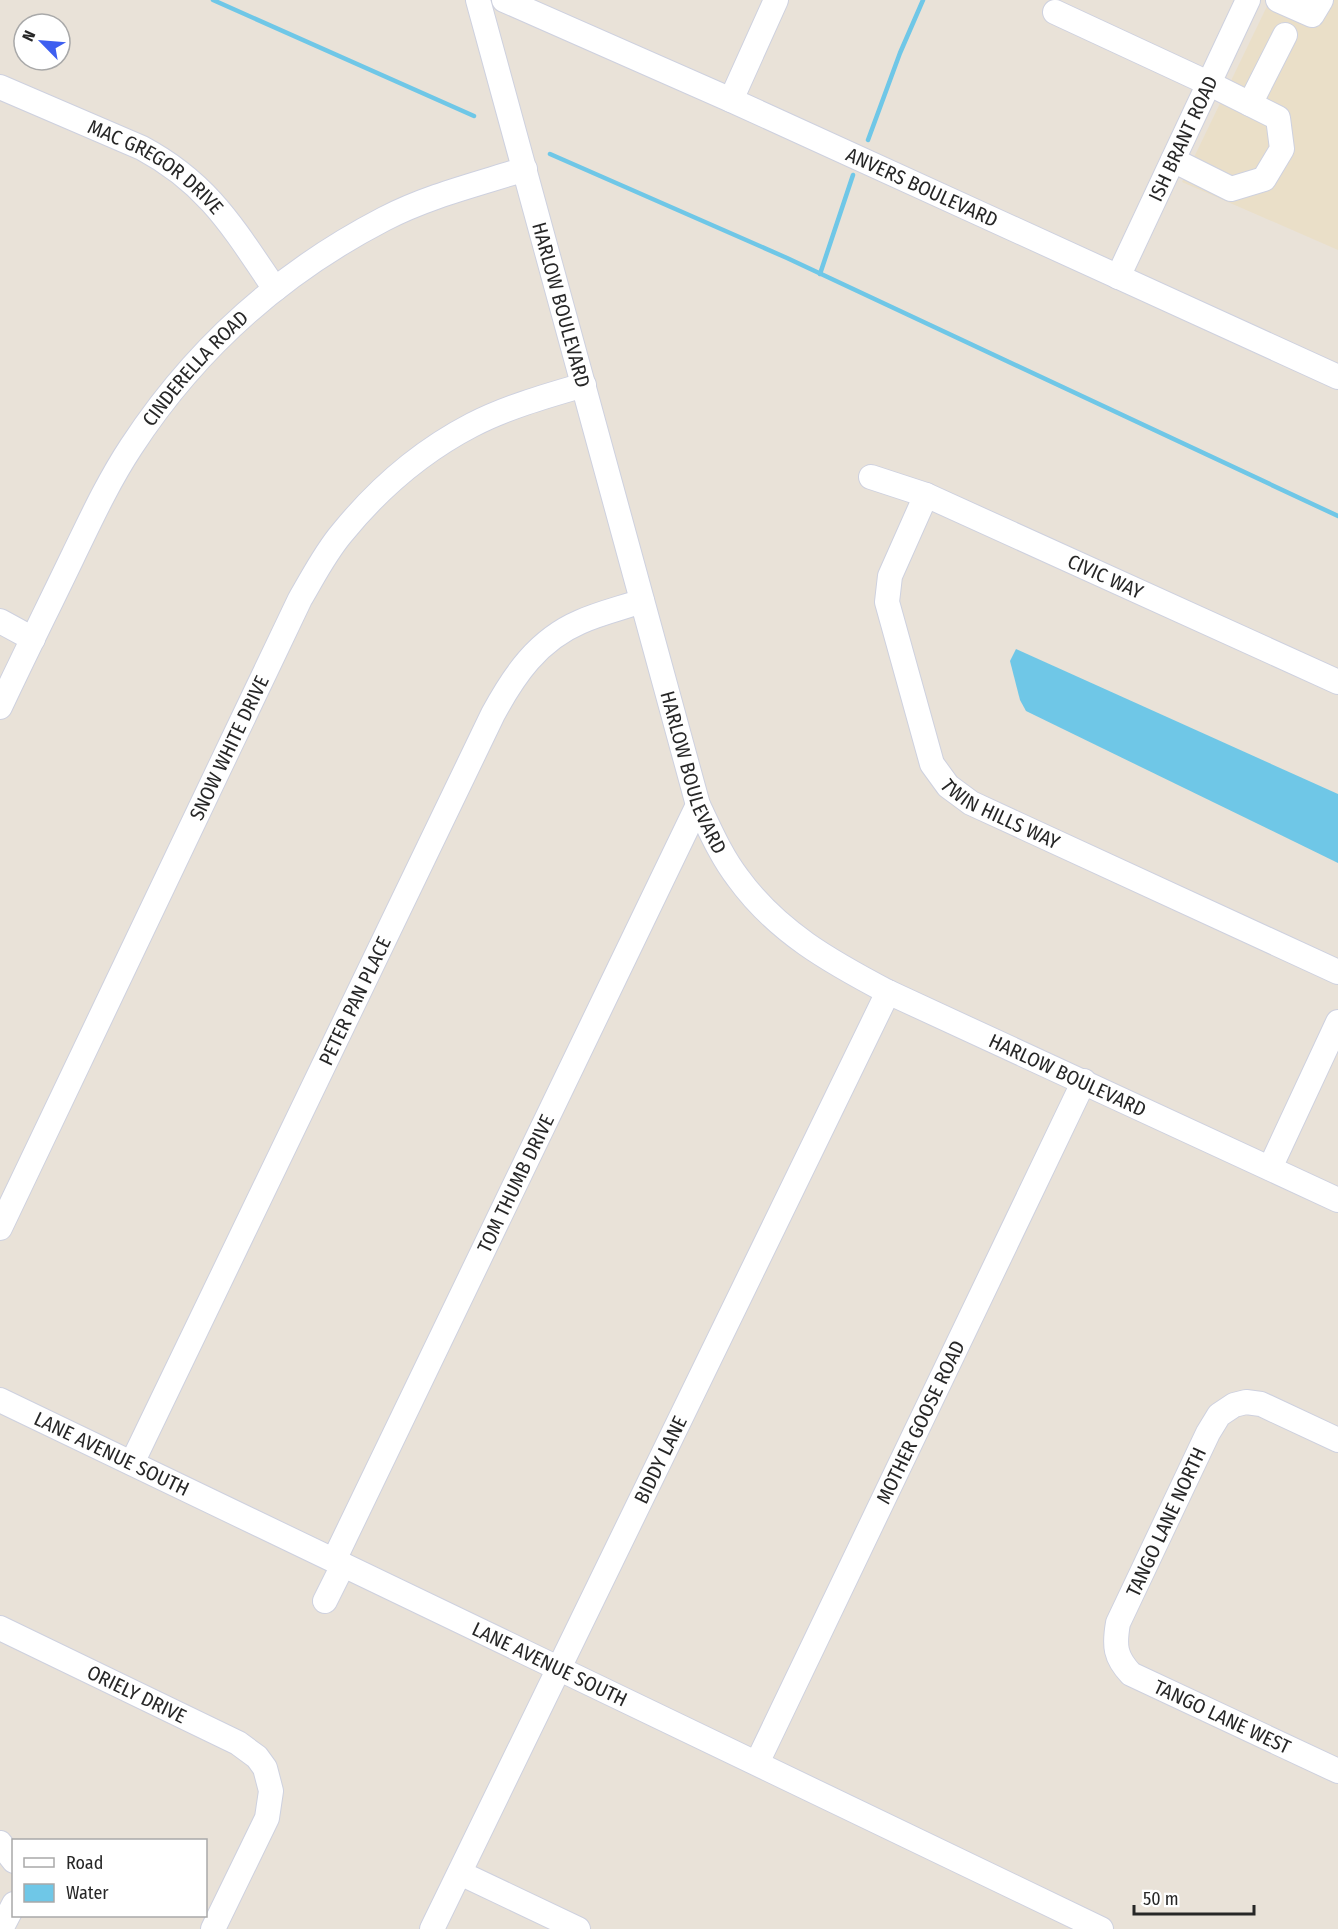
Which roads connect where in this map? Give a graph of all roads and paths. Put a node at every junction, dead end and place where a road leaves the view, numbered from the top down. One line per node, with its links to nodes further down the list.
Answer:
1 (478, 0): 14 (street, HARLOW BOULEVARD)
2 (504, 0): 11 (street, ANVERS BOULEVARD)
3 (776, 0): 11 (street)
4 (1248, 0): 9 (street, ISH BRANT ROAD)
5 (1278, 0): 6 (street)
6 (1321, 0)
7 (1055, 12): 9 (street)
8 (1285, 35): 12 (street)
9 (1208, 83): 12 (street); 13 (street, ISH BRANT ROAD)
10 (0, 87): 16 (street, MAC GREGOR DRIVE)
11 (731, 100): 15 (street, ANVERS BOULEVARD)
12 (1250, 104): 13 (street)
13 (1173, 160): 15 (street, ISH BRANT ROAD)
14 (525, 169): 16 (street, CINDERELLA ROAD); 18 (street, HARLOW BOULEVARD)
15 (1118, 277): 17 (street, ANVERS BOULEVARD)
16 (275, 289): 23 (street, CINDERELLA ROAD)
17 (1338, 377)
18 (584, 385): 21 (street, HARLOW BOULEVARD); 33 (street, SNOW WHITE DRIVE)
19 (871, 477): 20 (street, CIVIC WAY)
20 (926, 495): 24 (street, CIVIC WAY); 27 (street, TWIN HILLS WAY)
21 (642, 601): 26 (street, HARLOW BOULEVARD); 36 (street, PETER PAN PLACE)
22 (0, 621): 23 (street)
23 (33, 639): 25 (street, CINDERELLA ROAD)
24 (1338, 682)
25 (0, 707)
26 (698, 805): 28 (street, HARLOW BOULEVARD); 37 (street, TOM THUMB DRIVE)
27 (1338, 972)
28 (888, 992): 30 (street, HARLOW BOULEVARD); 41 (street, BIDDY LANE)
29 (1338, 1022): 31 (street)
30 (1084, 1082): 31 (street, HARLOW BOULEVARD); 42 (street, MOTHER GOOSE ROAD)
31 (1270, 1168): 32 (street, HARLOW BOULEVARD)
32 (1338, 1200)
33 (0, 1228)
34 (0, 1400): 36 (street, LANE AVENUE SOUTH)
35 (1338, 1440): 40 (street, TANGO LANE NORTH)
36 (132, 1463): 37 (street, LANE AVENUE SOUTH)
37 (338, 1562): 38 (street, TOM THUMB DRIVE); 41 (street, LANE AVENUE SOUTH)
38 (325, 1601)
39 (0, 1628): 47 (street, ORIELY DRIVE)
40 (1116, 1649): 43 (street, TANGO LANE WEST)
41 (558, 1668): 42 (street, LANE AVENUE SOUTH); 44 (street, BIDDY LANE)
42 (757, 1763): 50 (street, LANE AVENUE SOUTH)
43 (1338, 1771)
44 (460, 1873): 48 (street, BIDDY LANE); 49 (street)
45 (12, 1908): 46 (street)
46 (1, 1929)
47 (213, 1929)
48 (432, 1929)
49 (578, 1929)
50 (1101, 1929)

